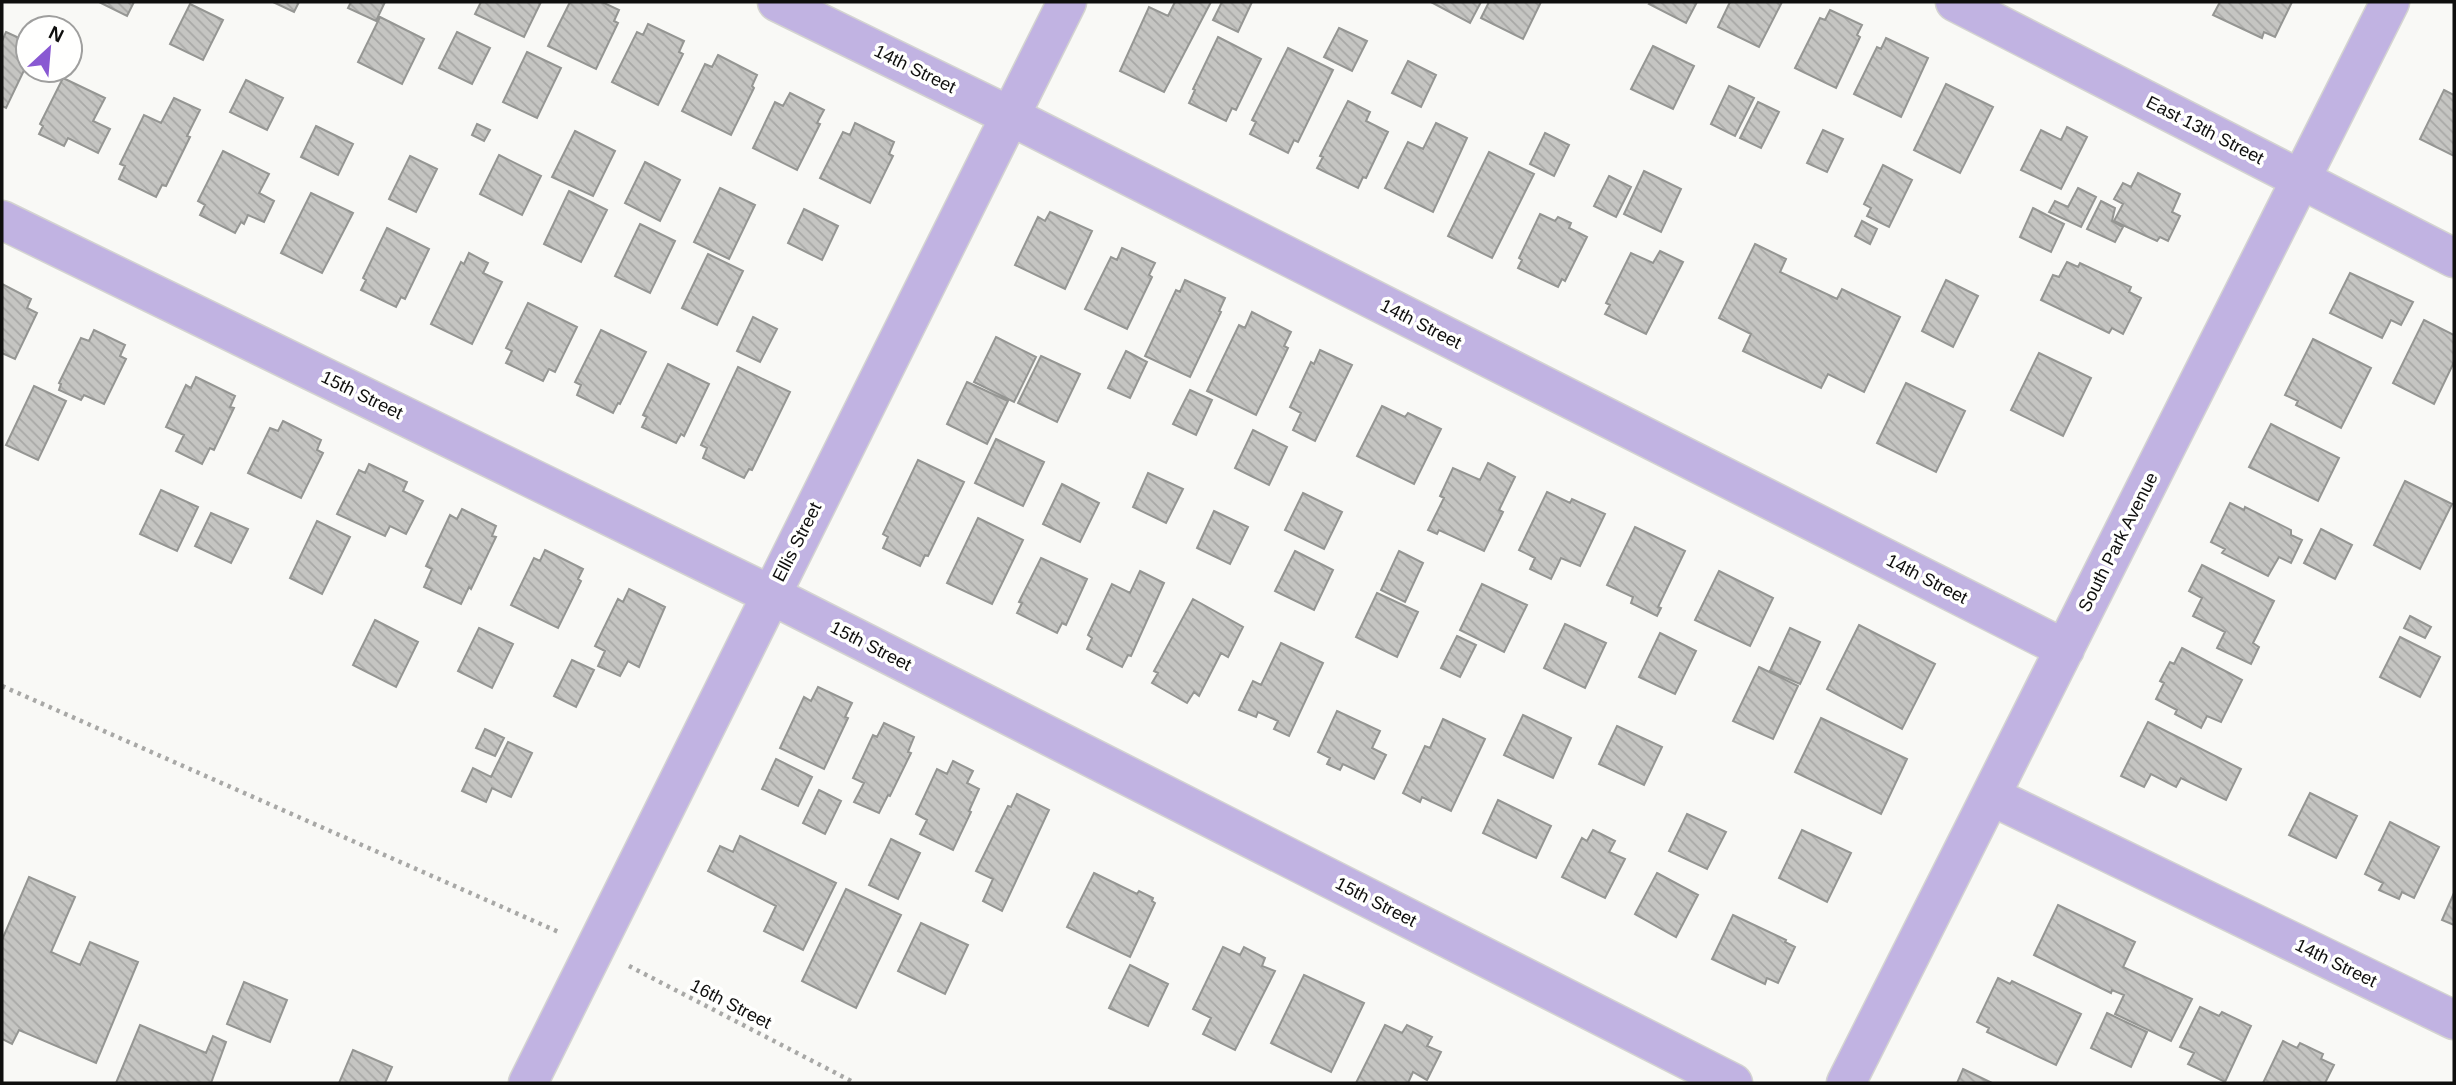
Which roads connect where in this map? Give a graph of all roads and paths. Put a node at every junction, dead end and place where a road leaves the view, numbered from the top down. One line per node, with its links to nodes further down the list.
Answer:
1 (776, 2): 5 (street, 14th Street)
2 (1068, 2): 5 (street, Ellis Street)
3 (1955, 2): 6 (street, East 13th Street)
4 (2390, 2): 6 (street, South Park Avenue)
5 (1010, 116): 9 (street, Ellis Street); 10 (street, 14th Street)
6 (2301, 179): 8 (street, East 13th Street); 10 (street, South Park Avenue)
7 (2, 220): 9 (street, 15th Street)
8 (2454, 258)
9 (771, 595): 13 (street, Ellis Street); 17 (street, 15th Street)
10 (2065, 649): 12 (street, South Park Avenue)
11 (2, 686): 13 (path, 16th Street)
12 (1991, 796): 14 (street, 14th Street); 18 (street, South Park Avenue)
13 (595, 946): 15 (street, Ellis Street); 16 (path, 16th Street)
14 (2454, 1020)
15 (528, 1083)
16 (855, 1083)
17 (1734, 1083)
18 (1846, 1083)

